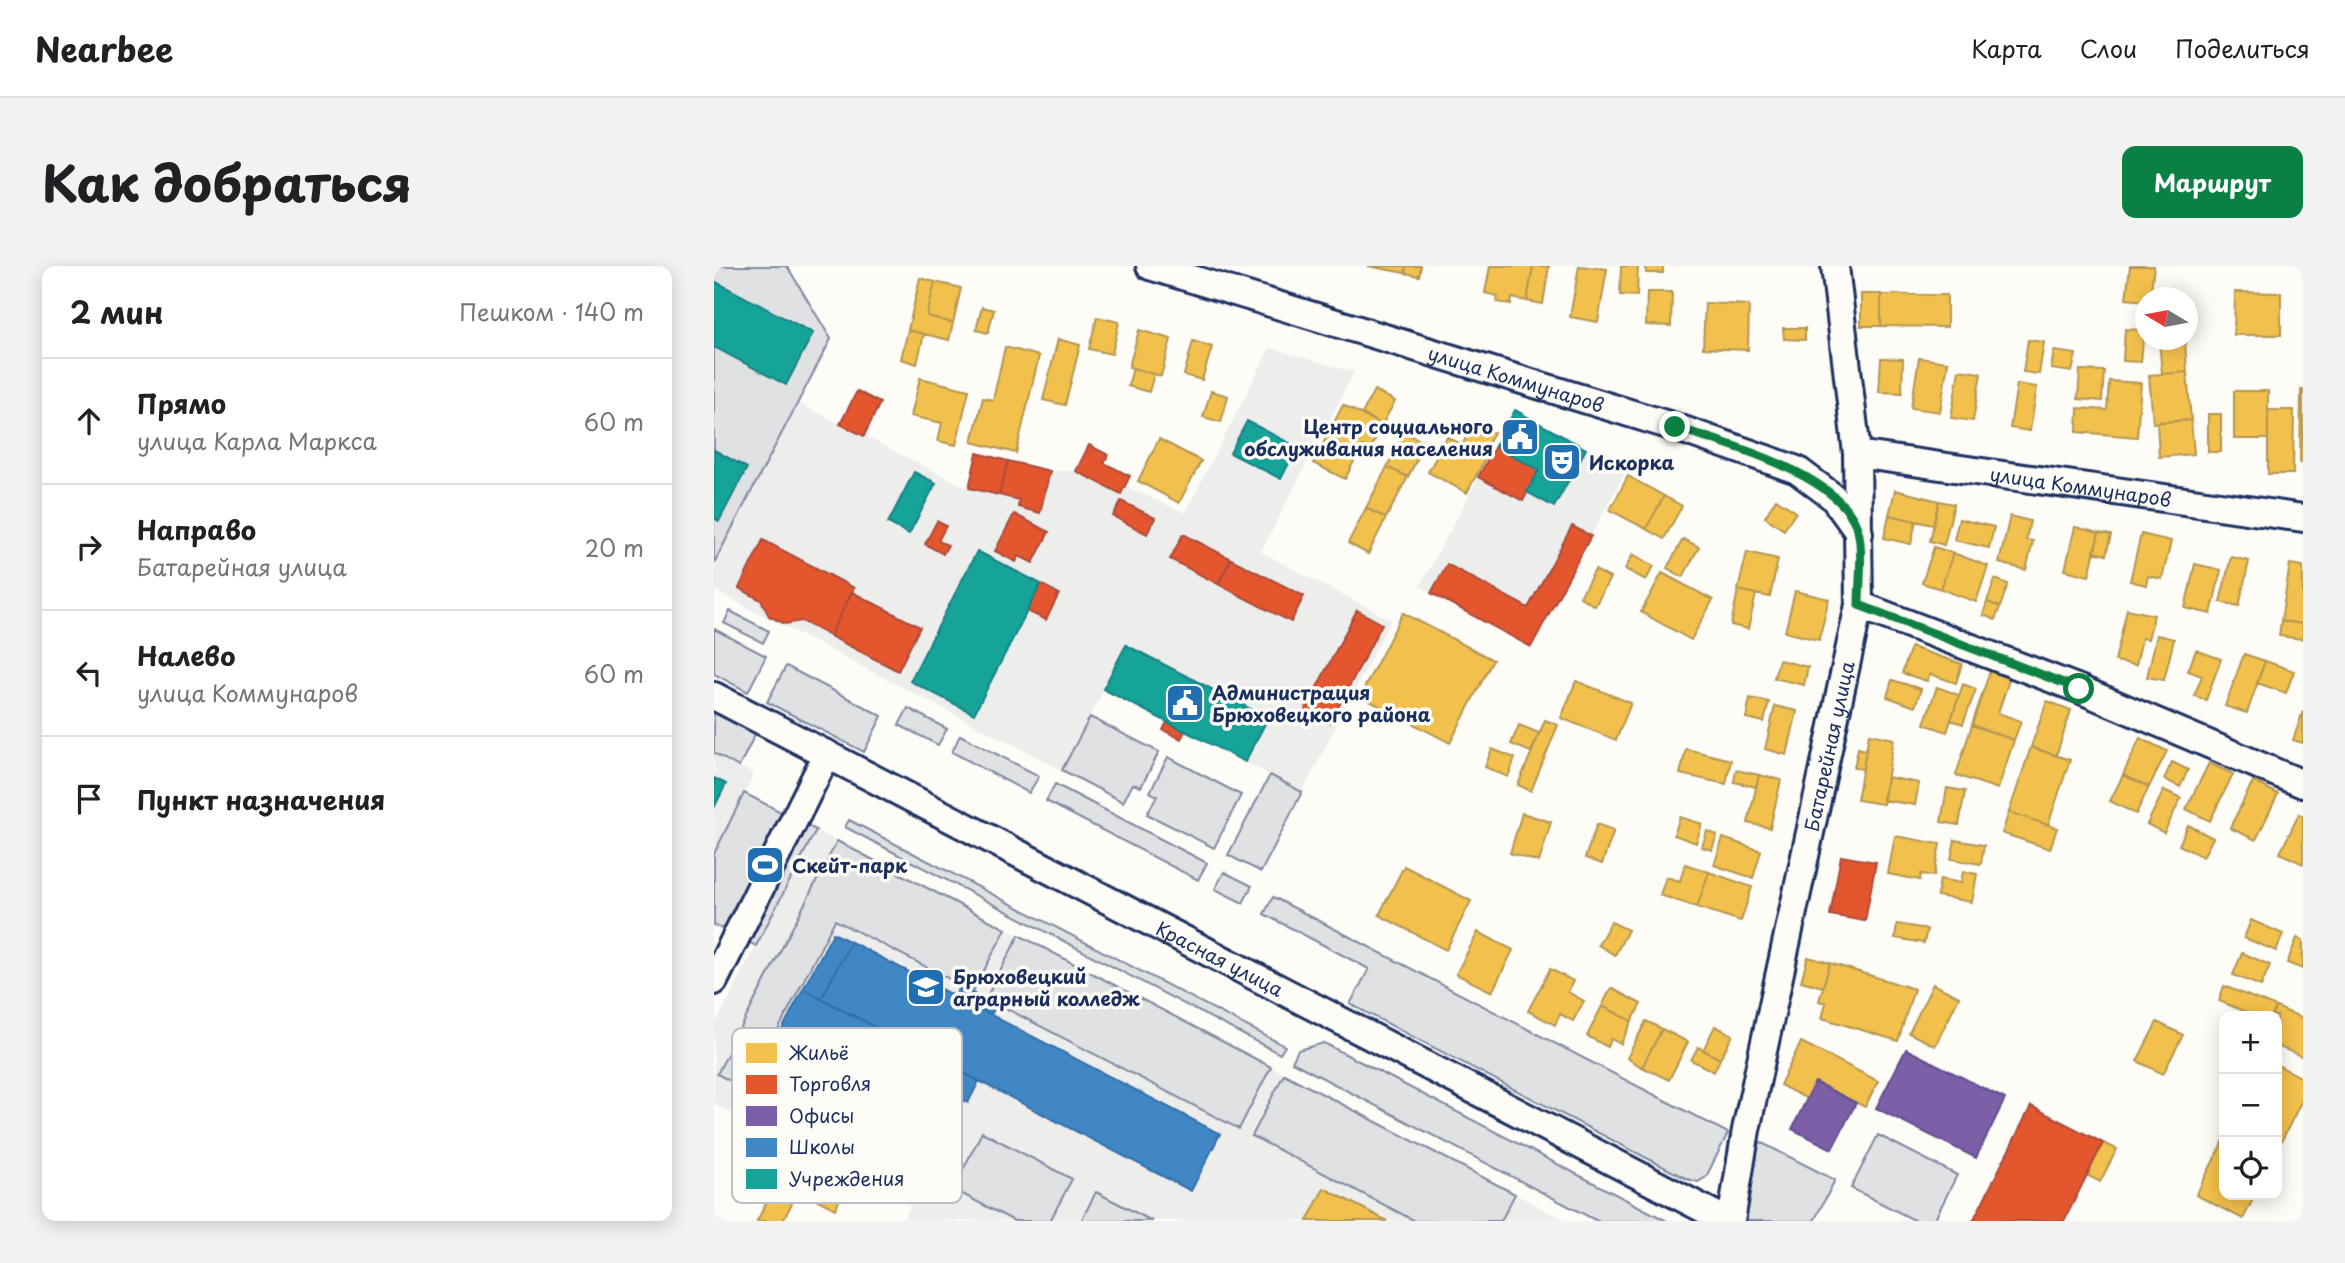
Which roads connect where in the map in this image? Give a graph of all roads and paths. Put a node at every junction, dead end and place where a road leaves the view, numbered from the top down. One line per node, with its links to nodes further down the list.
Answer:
1 (1150, 266): 5 (street, улица Коммунаров)
2 (1835, 266): 3 (street, Батарейная улица)
3 (1857, 454): 4 (street, улица Коммунаров); 5 (street, Батарейная улица)
4 (2303, 517)
5 (1859, 533): 6 (street, Батарейная улица)
6 (1859, 605): 9 (street); 11 (street, Батарейная улица)
7 (714, 696): 8 (street, Красная улица)
8 (827, 754): 10 (street); 11 (street, Красная улица)
9 (2303, 784)
10 (714, 981)
11 (1729, 1221)

